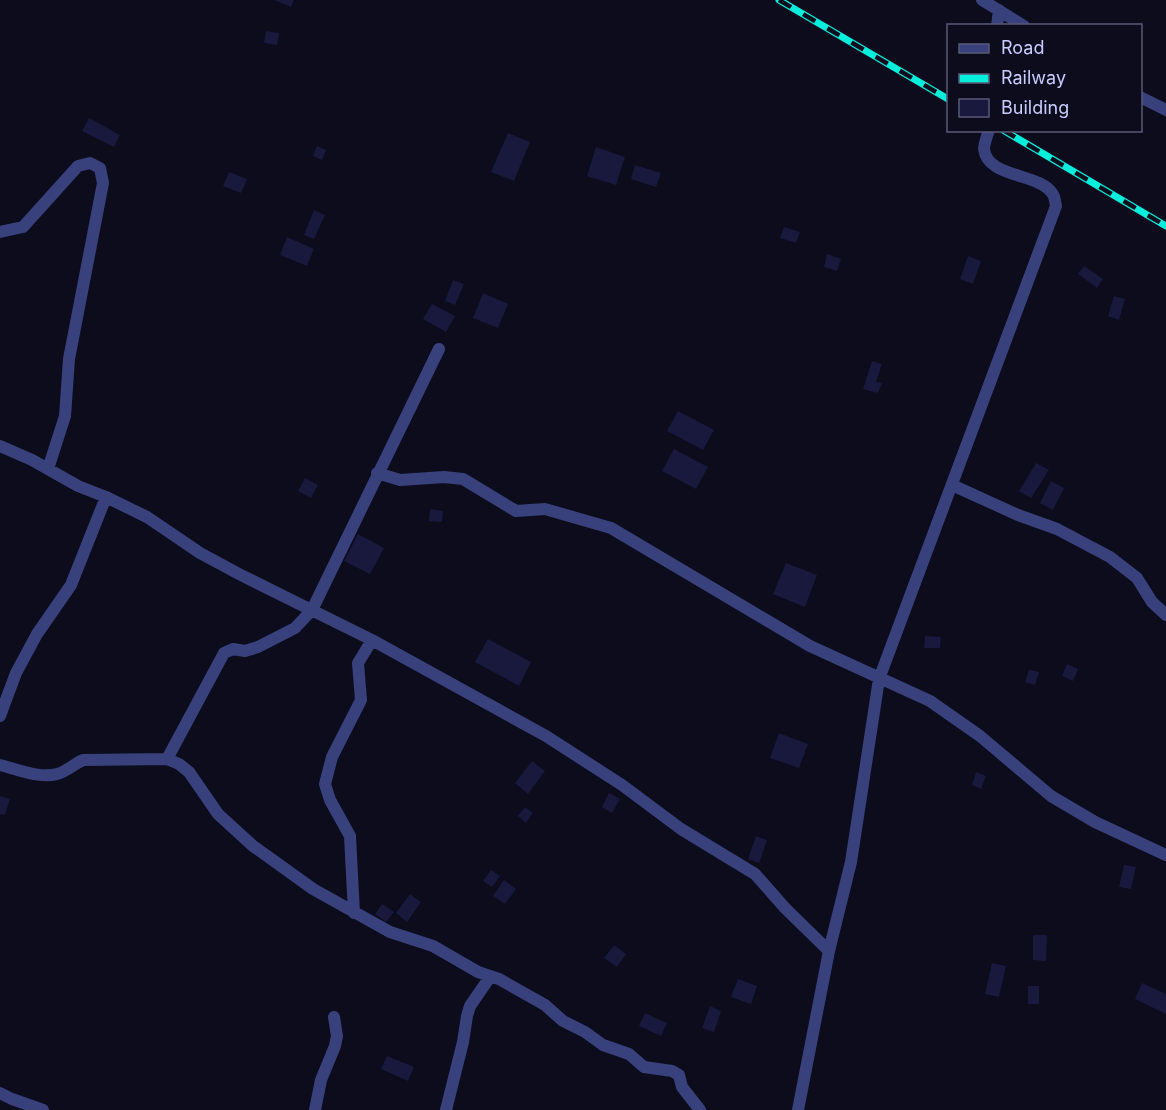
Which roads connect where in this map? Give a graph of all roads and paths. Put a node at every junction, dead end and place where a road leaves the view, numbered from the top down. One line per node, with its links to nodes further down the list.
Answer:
1 (982, 0): 2 (street)
2 (999, 10): 3 (street); 4 (street)
3 (997, 24)
4 (1021, 24)
5 (1142, 98): 6 (street)
6 (1166, 110)
7 (988, 132): 13 (street)
8 (0, 232): 11 (street)
9 (439, 349): 12 (street)
10 (0, 446): 11 (street)
11 (48, 469): 14 (street)
12 (377, 473): 15 (street); 18 (street)
13 (952, 485): 16 (street); 18 (street)
14 (106, 497): 15 (street); 19 (street)
15 (312, 610): 17 (street); 21 (street)
16 (1166, 615)
17 (372, 640): 24 (street); 25 (street)
18 (879, 679): 23 (street); 25 (street)
19 (3, 699): 20 (street)
20 (0, 716)
21 (167, 759): 22 (street); 24 (street)
22 (0, 765)
23 (1166, 855)
24 (354, 913): 26 (street)
25 (829, 951): 33 (street)
26 (490, 977): 31 (street); 32 (street)
27 (333, 1017): 30 (street)
28 (0, 1093): 29 (street)
29 (43, 1110)
30 (315, 1110)
31 (446, 1110)
32 (699, 1110)
33 (798, 1110)

